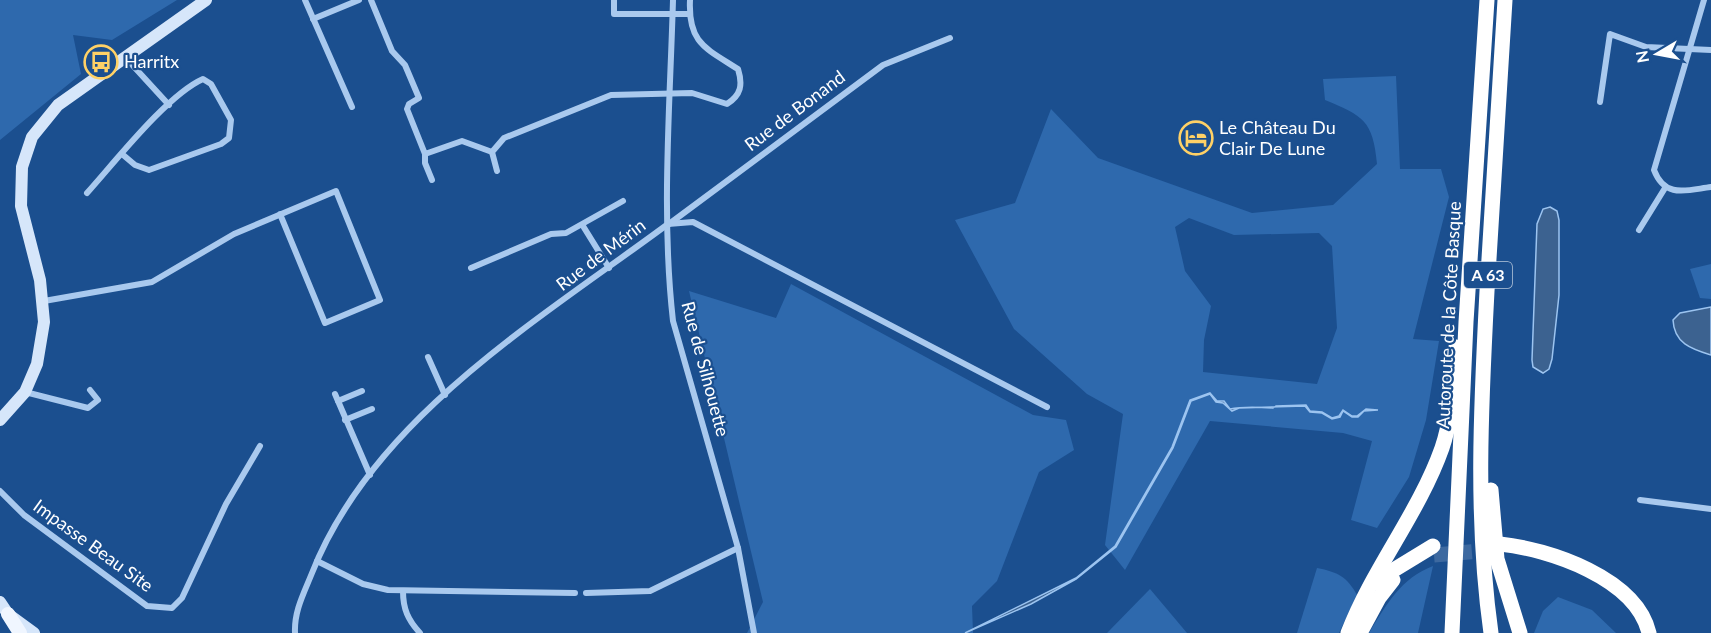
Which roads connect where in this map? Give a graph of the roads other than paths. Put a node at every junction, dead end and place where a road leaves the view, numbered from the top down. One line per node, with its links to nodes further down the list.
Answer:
1 (206, 0): 17 (main road)
2 (304, 0): 13 (street)
3 (359, 0): 13 (street)
4 (371, 0): 24 (street)
5 (614, 0): 12 (street)
6 (673, 0): 12 (street, Rue de Silhouette)
7 (690, 0): 11 (street)
8 (1487, 0): 38 (highway, Autoroute de la Côte Basque / A 63)
9 (1505, 0): 46 (highway, Autoroute de la Côte Basque / A 63)
10 (1704, 0): 15 (street)
11 (689, 14): 12 (street); 18 (street)
12 (672, 16): 18 (street, Rue de Silhouette)
13 (313, 19): 21 (street)
14 (950, 38): 32 (street, Rue de Bonand)
15 (1689, 49): 16 (street); 19 (street); 28 (street)
16 (1711, 50)
17 (124, 57): 20 (street); 37 (main road)
18 (670, 95): 22 (street); 32 (street, Rue de Silhouette)
19 (1600, 102)
20 (169, 105): 23 (street); 23 (street)
21 (352, 106)
22 (492, 152): 24 (street); 25 (street)
23 (122, 154): 29 (street)
24 (425, 154): 26 (street)
25 (497, 171)
26 (432, 180)
27 (1711, 187): 28 (street)
28 (1665, 188): 34 (street)
29 (87, 193)
30 (623, 201): 33 (street)
31 (280, 214): 31 (street); 37 (street)
32 (668, 224): 36 (street, Rue de Mérin); 47 (street, Rue de Mérin); 56 (street, Rue de Silhouette)
33 (583, 226): 35 (street); 36 (street)
34 (1639, 230)
35 (471, 268)
36 (609, 268): 44 (street, Rue de Mérin)
37 (44, 301): 41 (main road)
38 (1466, 322): 68 (highway); 70 (highway, Autoroute de la Côte Basque / A 63)
39 (428, 357): 44 (street)
40 (90, 390): 41 (street)
41 (26, 392): 49 (main road)
42 (362, 392): 45 (street)
43 (335, 394): 45 (street)
44 (445, 395): 52 (street, Rue de Mérin)
45 (338, 401): 50 (street)
46 (1481, 406): 71 (highway, Autoroute de la Côte Basque / A 63); 72 (highway)
47 (1047, 407)
48 (372, 409): 50 (street)
49 (0, 420)
50 (345, 420): 52 (street)
51 (260, 446): 53 (street, Impasse Beau Site)
52 (370, 475): 57 (street, Rue de Mérin)
53 (0, 491)
54 (1640, 500): 55 (street)
55 (1711, 509)
56 (738, 548): 60 (street); 67 (street, Rue de Silhouette)
57 (316, 561): 58 (street); 65 (street, Rue de Mérin)
58 (403, 591): 59 (street); 66 (street)
59 (575, 592)
60 (586, 593)
61 (0, 603): 62 (main road)
62 (8, 614): 63 (main road); 64 (main road)
63 (20, 633)
64 (34, 633)
65 (295, 633)
66 (420, 633)
67 (754, 633)
68 (1349, 633): 69 (highway)
69 (1360, 633)
70 (1452, 633)
71 (1491, 633)
72 (1520, 633)
73 (1641, 633): 74 (highway)
74 (1650, 633)

